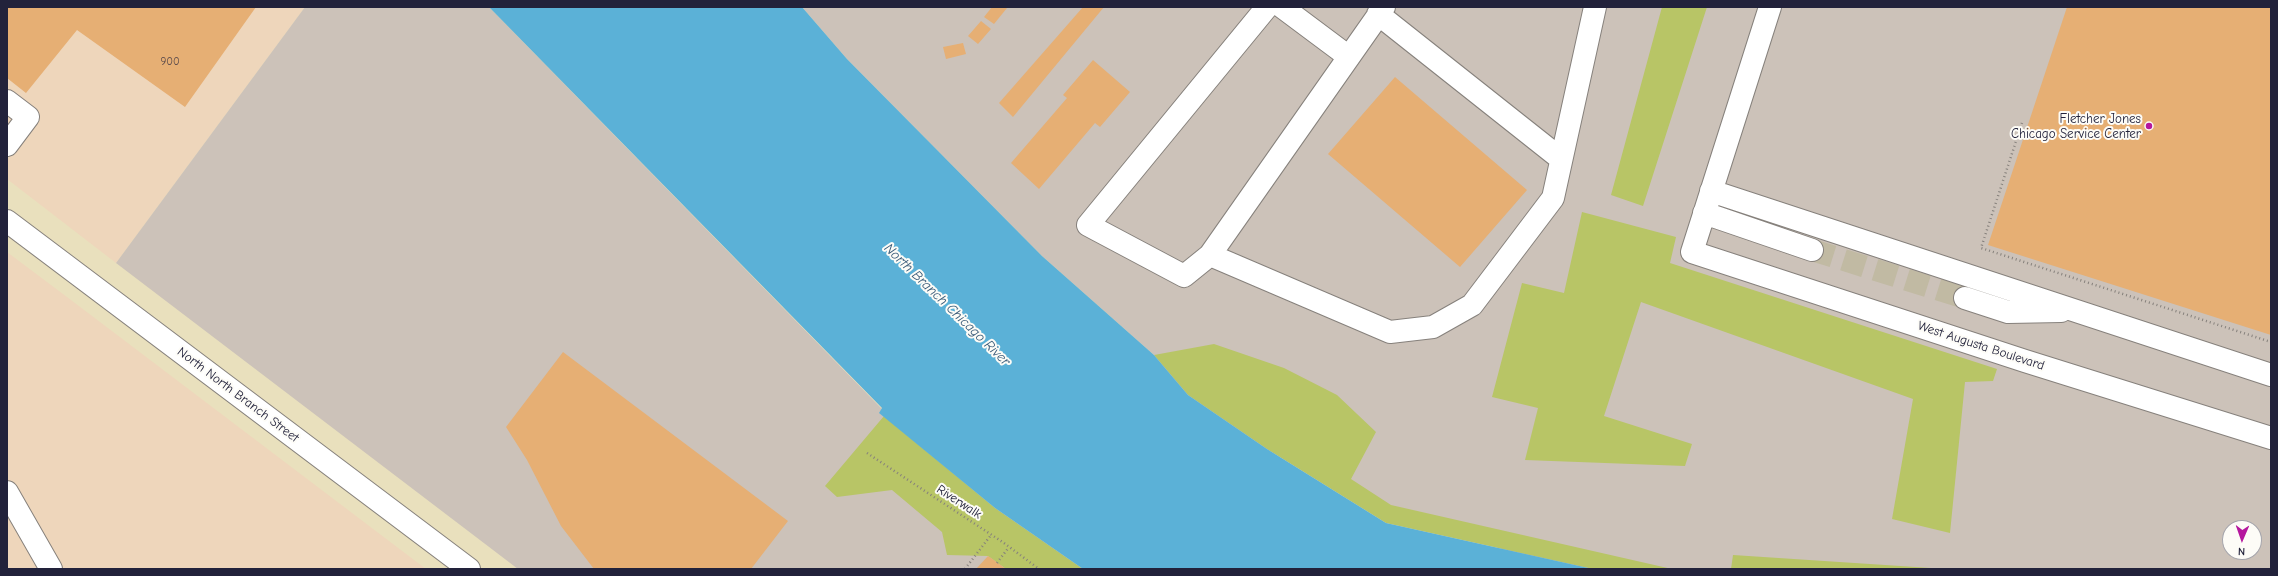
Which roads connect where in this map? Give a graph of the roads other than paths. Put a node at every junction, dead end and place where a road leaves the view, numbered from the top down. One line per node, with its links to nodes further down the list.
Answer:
1 (1267, 7): 14 (street)
2 (1282, 7): 6 (street)
3 (1595, 7): 9 (street)
4 (1770, 7): 10 (street)
5 (1381, 11): 6 (street); 9 (street)
6 (1349, 57): 14 (street)
7 (7, 101): 8 (street)
8 (7, 145)
9 (1561, 159): 14 (street)
10 (1711, 191): 11 (street); 16 (street)
11 (1704, 213): 13 (street); 18 (street, West Augusta Boulevard)
12 (7, 221): 21 (street, North North Branch Street)
13 (1812, 250)
14 (1210, 255)
15 (1965, 298): 16 (street)
16 (2076, 311): 17 (street)
17 (2271, 375)
18 (2271, 438)
19 (7, 492): 20 (street)
20 (51, 569)
21 (469, 569)

